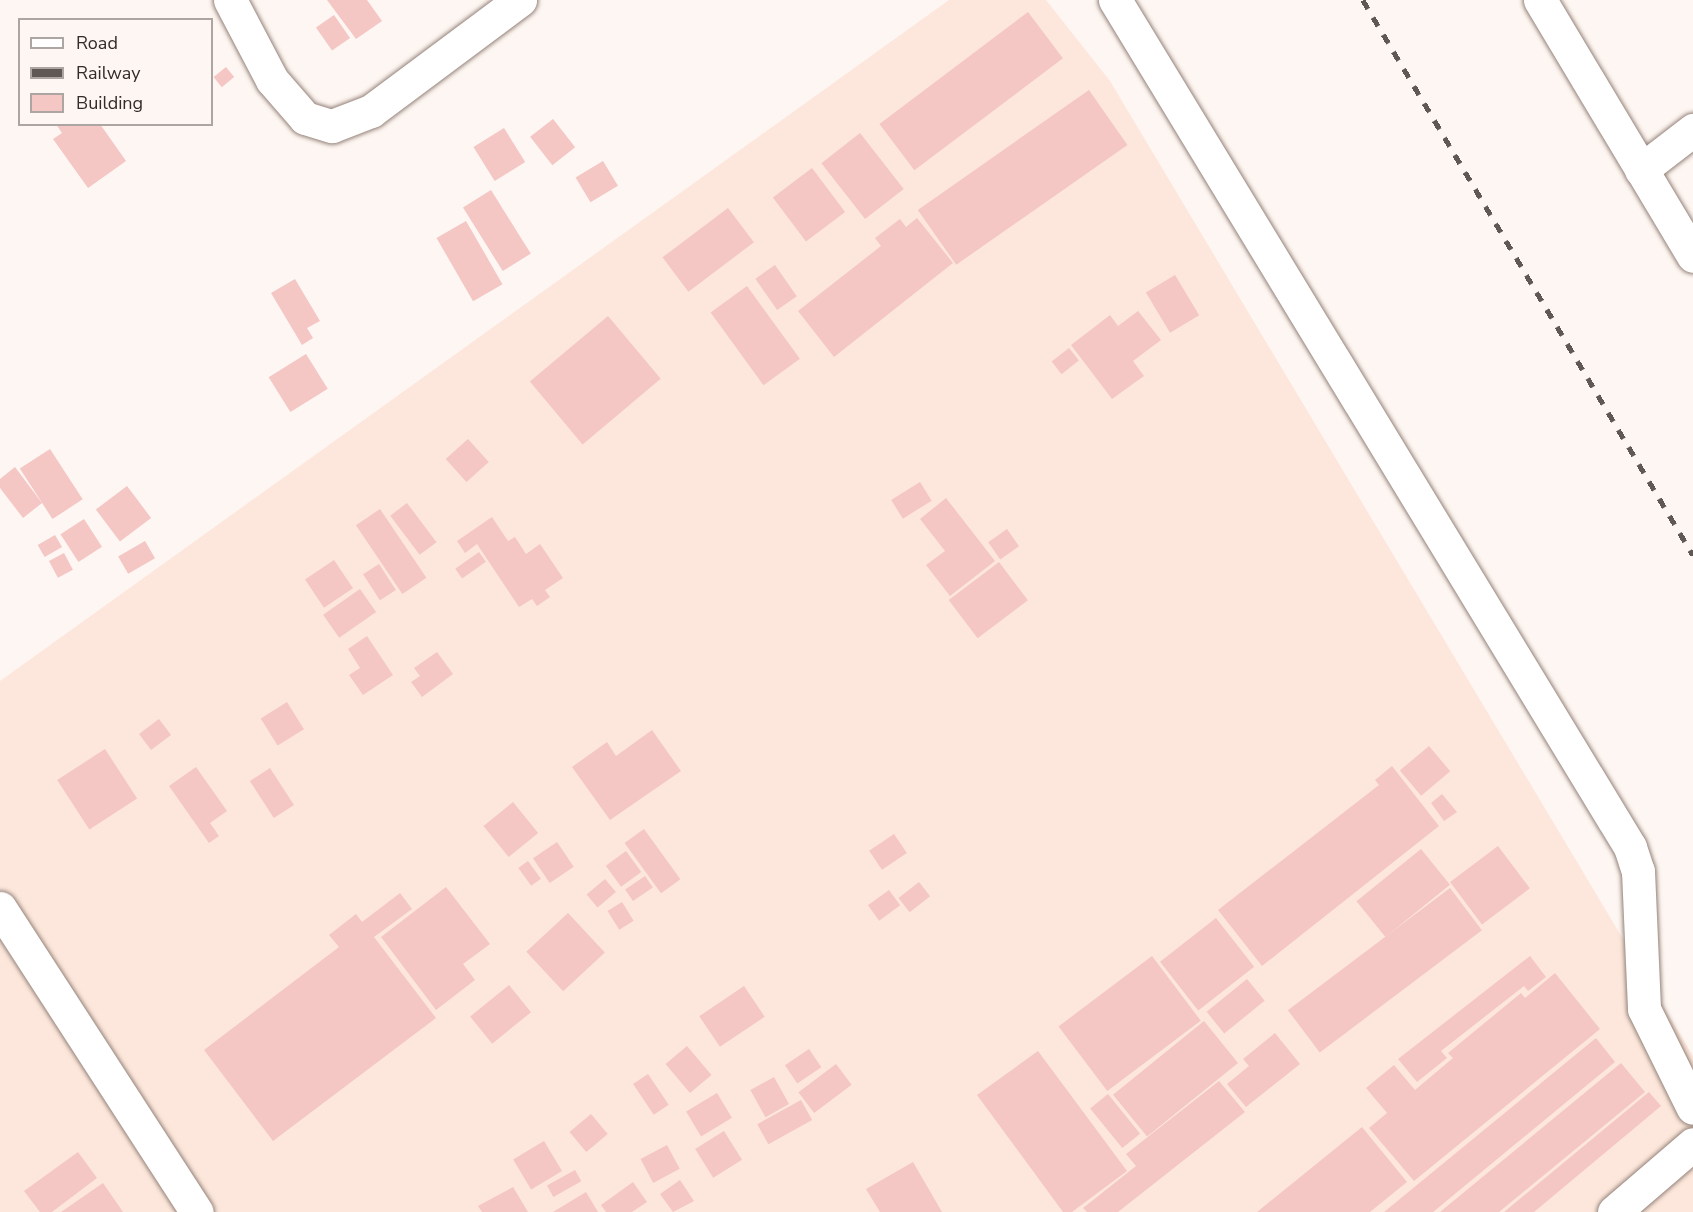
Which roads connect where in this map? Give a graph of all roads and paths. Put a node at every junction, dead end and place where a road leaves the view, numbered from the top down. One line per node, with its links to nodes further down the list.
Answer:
1 (230, 0): 2 (street)
2 (520, 0)
3 (1115, 0): 9 (street)
4 (1540, 0): 6 (street)
5 (1693, 130): 6 (street)
6 (1641, 170): 7 (street)
7 (1693, 256)
8 (0, 908): 11 (street)
9 (1693, 1108)
10 (1693, 1144): 12 (street)
11 (197, 1212)
12 (1614, 1212)

